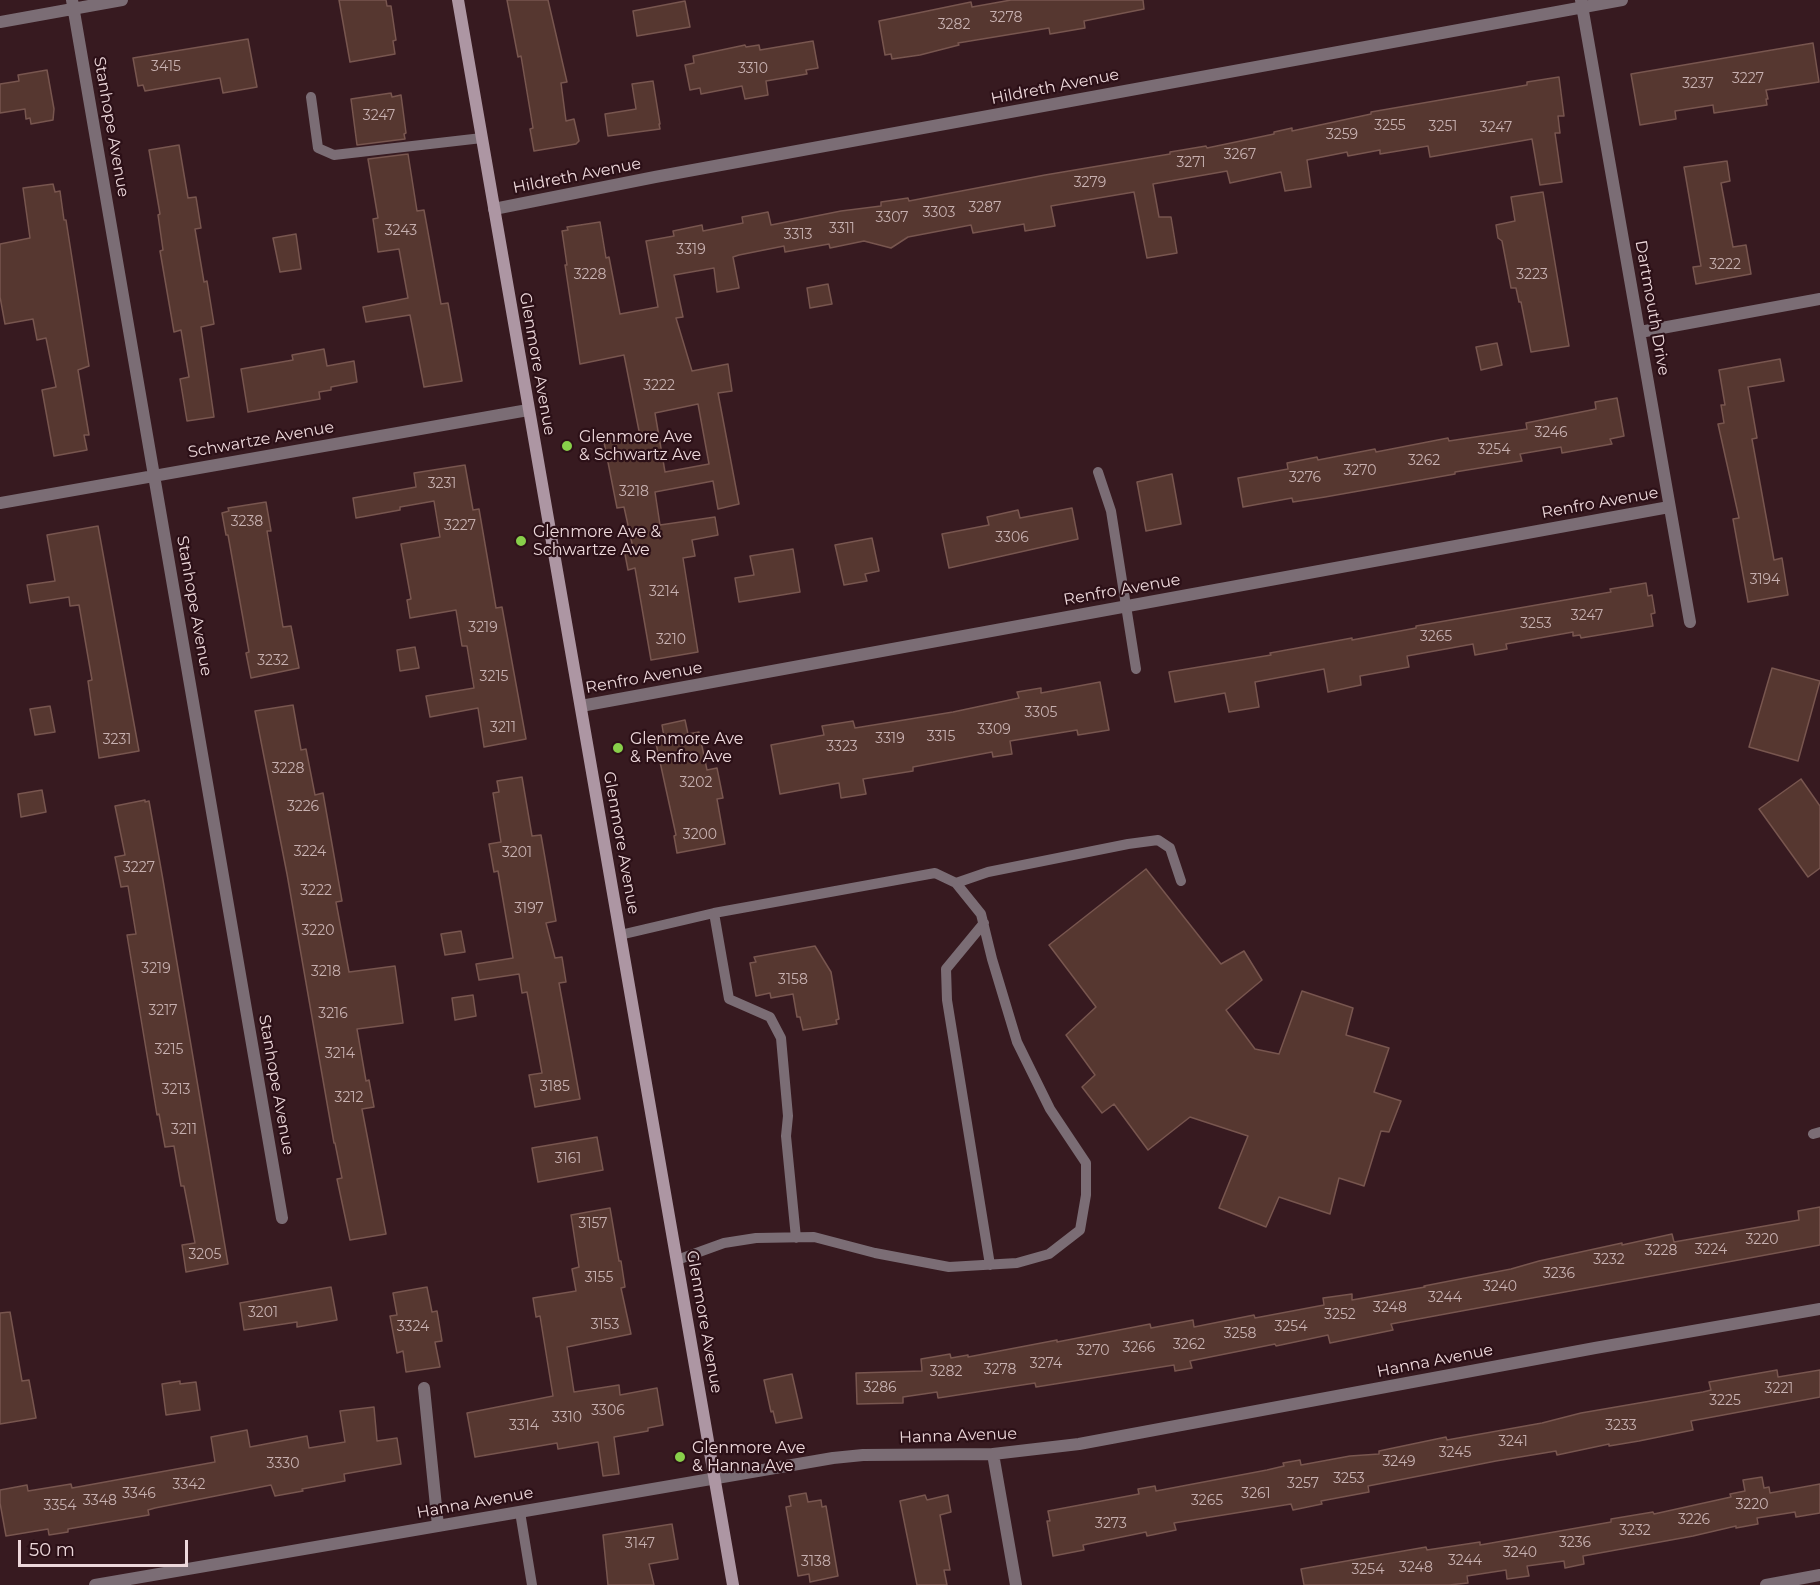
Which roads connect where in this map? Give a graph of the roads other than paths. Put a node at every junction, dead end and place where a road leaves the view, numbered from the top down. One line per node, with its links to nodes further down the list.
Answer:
1 (122, 0): 4 (street)
2 (458, 0): 8 (street, Glenmore Avenue)
3 (1623, 0): 5 (street, Hildreth Avenue)
4 (73, 4): 6 (street); 14 (street, Stanhope Avenue)
5 (1582, 4): 9 (street, Hildreth Avenue); 11 (street, Dartmouth Drive)
6 (0, 22)
7 (311, 97): 8 (lane)
8 (482, 138): 9 (street, Glenmore Avenue)
9 (494, 209): 12 (street, Glenmore Avenue)
10 (1820, 299): 11 (street)
11 (1640, 332): 16 (street, Dartmouth Drive)
12 (528, 410): 14 (street, Schwartze Avenue); 20 (street, Glenmore Avenue)
13 (1098, 472): 17 (lane)
14 (154, 476): 15 (street, Schwartze Avenue); 26 (street, Stanhope Avenue)
15 (0, 503)
16 (1669, 507): 17 (street, Renfro Avenue); 18 (street, Dartmouth Drive)
17 (1126, 606): 19 (lane); 20 (street, Renfro Avenue)
18 (1690, 622)
19 (1136, 669)
20 (581, 706): 25 (street, Glenmore Avenue)
21 (1181, 881): 22 (lane)
22 (956, 883): 23 (lane); 24 (lane)
23 (714, 913): 25 (lane); 27 (lane)
24 (984, 923): 29 (lane); 29 (lane)
25 (620, 935): 28 (street, Glenmore Avenue)
26 (282, 1218)
27 (796, 1238): 28 (lane); 29 (lane)
28 (677, 1260): 33 (street, Glenmore Avenue)
29 (990, 1264)
30 (1820, 1309): 32 (street, Hanna Avenue)
31 (424, 1388): 35 (street)
32 (993, 1454): 33 (street, Hanna Avenue); 40 (street)
33 (715, 1479): 34 (street, Hanna Avenue); 39 (street, Glenmore Avenue)
34 (520, 1512): 35 (street, Hanna Avenue); 38 (lane)
35 (438, 1526): 37 (street, Hanna Avenue)
36 (1820, 1575): 41 (street)
37 (95, 1585)
38 (532, 1585)
39 (733, 1585)
40 (1016, 1585)
41 (1766, 1585)

